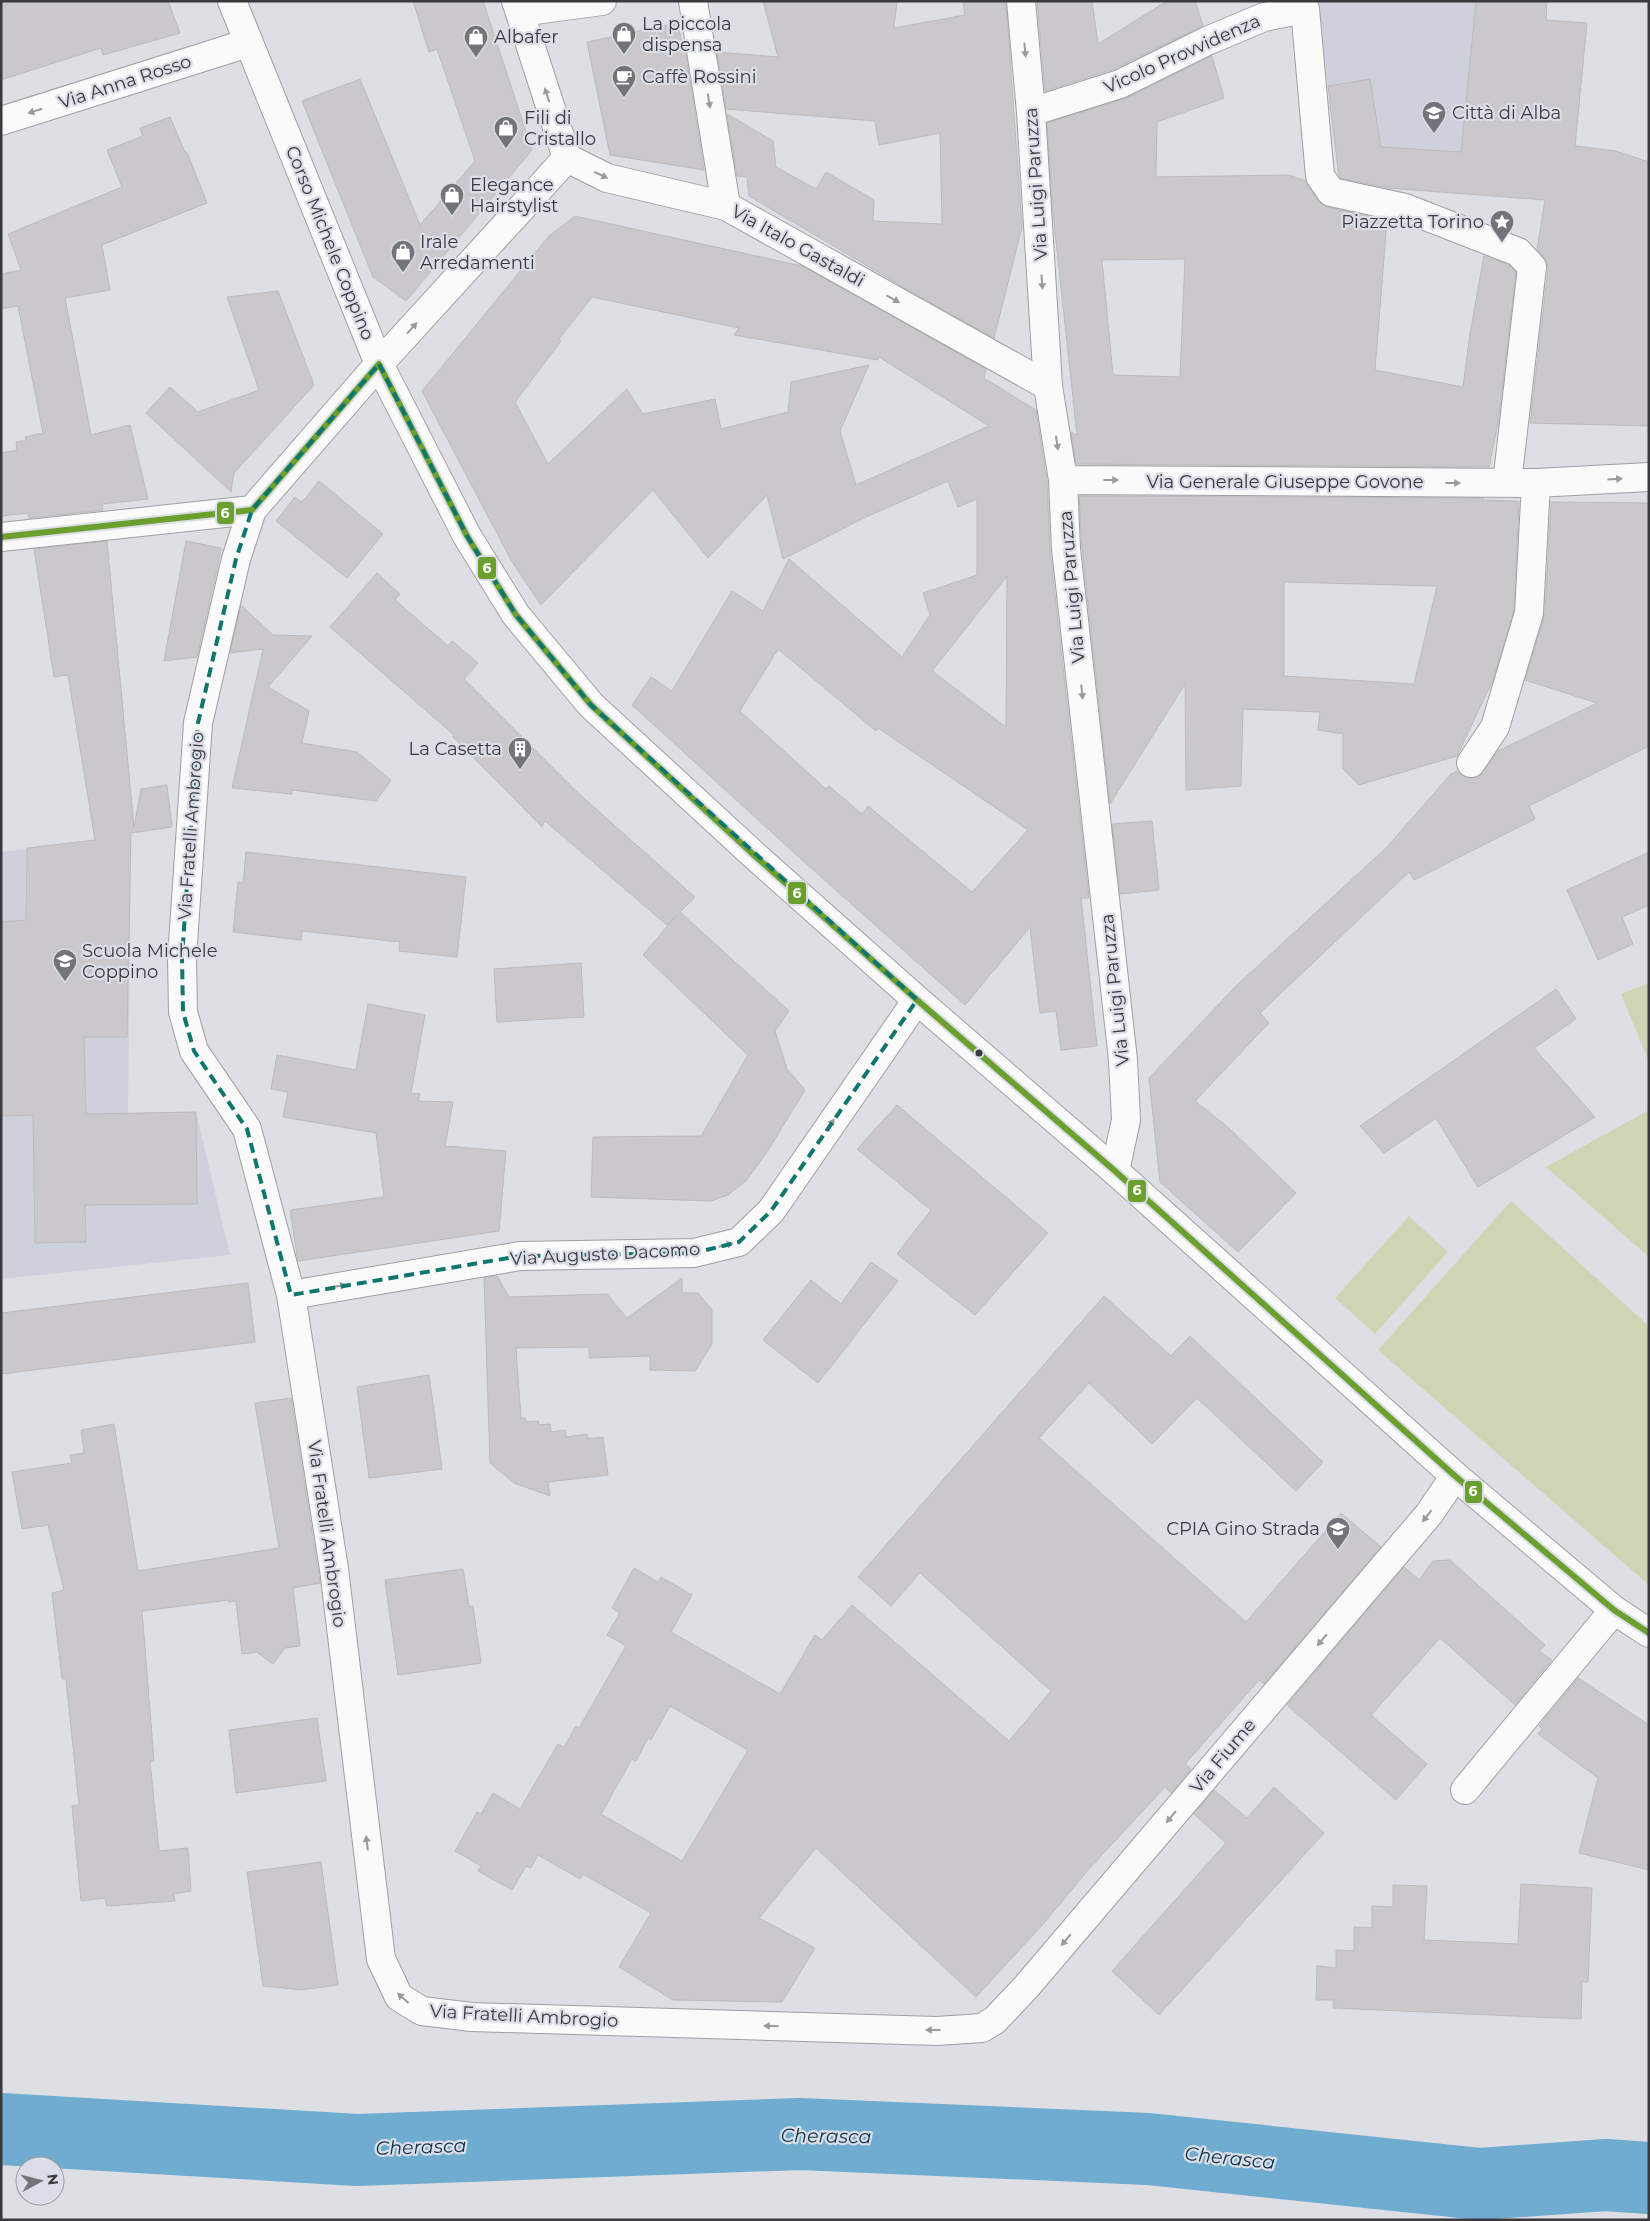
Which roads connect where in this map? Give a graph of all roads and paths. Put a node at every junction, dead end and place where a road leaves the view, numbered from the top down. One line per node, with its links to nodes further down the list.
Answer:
1 (232, 1): 7 (street, Corso Michele Coppino)
2 (602, 1): 6 (street)
3 (693, 1): 11 (street, one-way to 11)
4 (1021, 1): 8 (street, Via Luigi Paruzza, one-way to 8)
5 (1304, 5): 8 (street, Vicolo Provvidenza); 17 (street, Vicolo Provvidenza)
6 (518, 7): 10 (street, one-way to 6)
7 (248, 43): 9 (street, Via Anna Rosso, one-way to 9); 12 (street, Corso Michele Coppino)
8 (1031, 112): 13 (street, Via Luigi Paruzza, one-way to 13)
9 (1, 122)
10 (567, 158): 11 (street, Via Italo Gastaldi, one-way to 11); 12 (street, one-way to 10)
11 (726, 206): 13 (street, Via Italo Gastaldi, one-way to 13)
12 (379, 364): 18 (street); 21 (street, Corso Michele Coppino)
13 (1048, 386): 15 (street, Via Luigi Paruzza, one-way to 15)
14 (1649, 477): 16 (street, Via Generale Giuseppe Govone, one-way to 14)
15 (1063, 480): 17 (street, Via Generale Giuseppe Govone, one-way to 17); 22 (street, Via Luigi Paruzza, one-way to 22)
16 (1536, 482): 17 (street, Via Generale Giuseppe Govone); 20 (street)
17 (1507, 483)
18 (252, 510): 19 (street); 23 (street, Via Fratelli Ambrogio)
19 (1, 537)
20 (1471, 763)
21 (917, 1000): 22 (street, Corso Michele Coppino); 23 (street, Via Augusto Dacomo, one-way to 21)
22 (1115, 1171): 24 (street, Corso Michele Coppino)
23 (291, 1294): 28 (street, Via Fratelli Ambrogio, one-way to 23)
24 (1455, 1476): 25 (street, Corso Michele Coppino); 28 (street, Via Fiume, one-way to 28)
25 (1614, 1610): 26 (street, Corso Michele Coppino); 27 (street)
26 (1649, 1633)
27 (1465, 1790)
28 (982, 2028)

